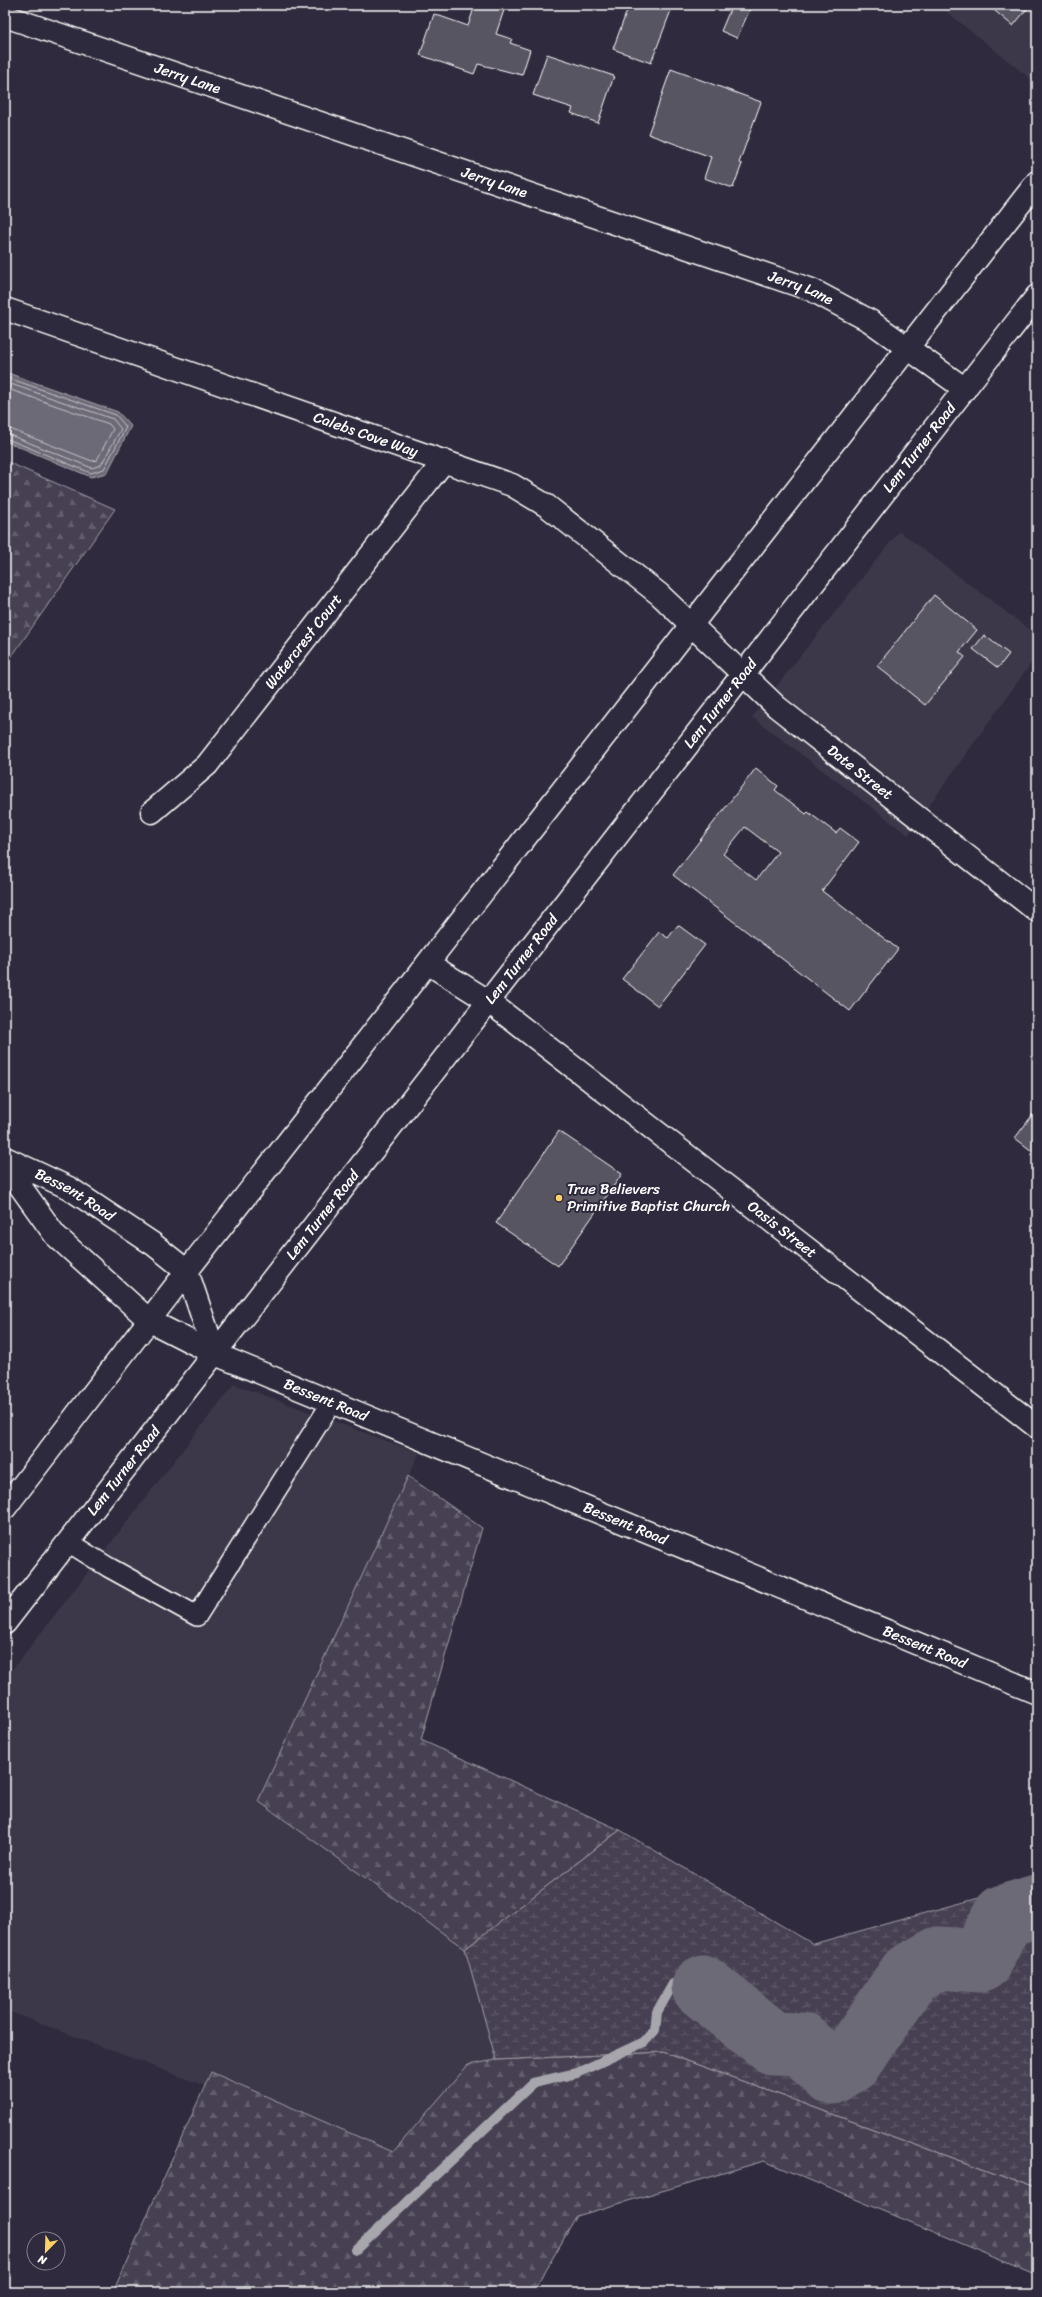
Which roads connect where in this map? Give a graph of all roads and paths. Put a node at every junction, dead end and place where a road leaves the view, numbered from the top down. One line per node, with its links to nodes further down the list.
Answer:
1 (5, 16): 5 (street, Jerry Lane)
2 (1037, 182): 5 (street)
3 (1037, 296): 6 (street, Lem Turner Road)
4 (5, 309): 7 (street, Calebs Cove Way)
5 (908, 348): 6 (street, Jerry Lane); 8 (street)
6 (965, 389): 9 (street, Lem Turner Road)
7 (444, 461): 8 (street, Calebs Cove Way); 10 (street, Watercrest Court)
8 (691, 625): 9 (street, Date Street); 12 (street)
9 (743, 675): 11 (street, Date Street); 13 (street, Lem Turner Road)
10 (152, 812)
11 (1037, 911)
12 (429, 964): 13 (street, Oasis Street); 16 (street)
13 (488, 1001): 18 (street, Lem Turner Road); 20 (street, Oasis Street)
14 (5, 1158): 16 (street, Bessent Road)
15 (5, 1164): 17 (street, Bessent Road)
16 (187, 1271): 17 (street); 18 (street)
17 (150, 1322): 18 (street, Bessent Road); 21 (street)
18 (215, 1354): 19 (street, Bessent Road); 22 (street, Lem Turner Road)
19 (332, 1402): 22 (lane); 24 (street, Bessent Road)
20 (1037, 1428)
21 (5, 1508)
22 (68, 1542): 23 (street, Lem Turner Road)
23 (5, 1623)
24 (1037, 1693)

